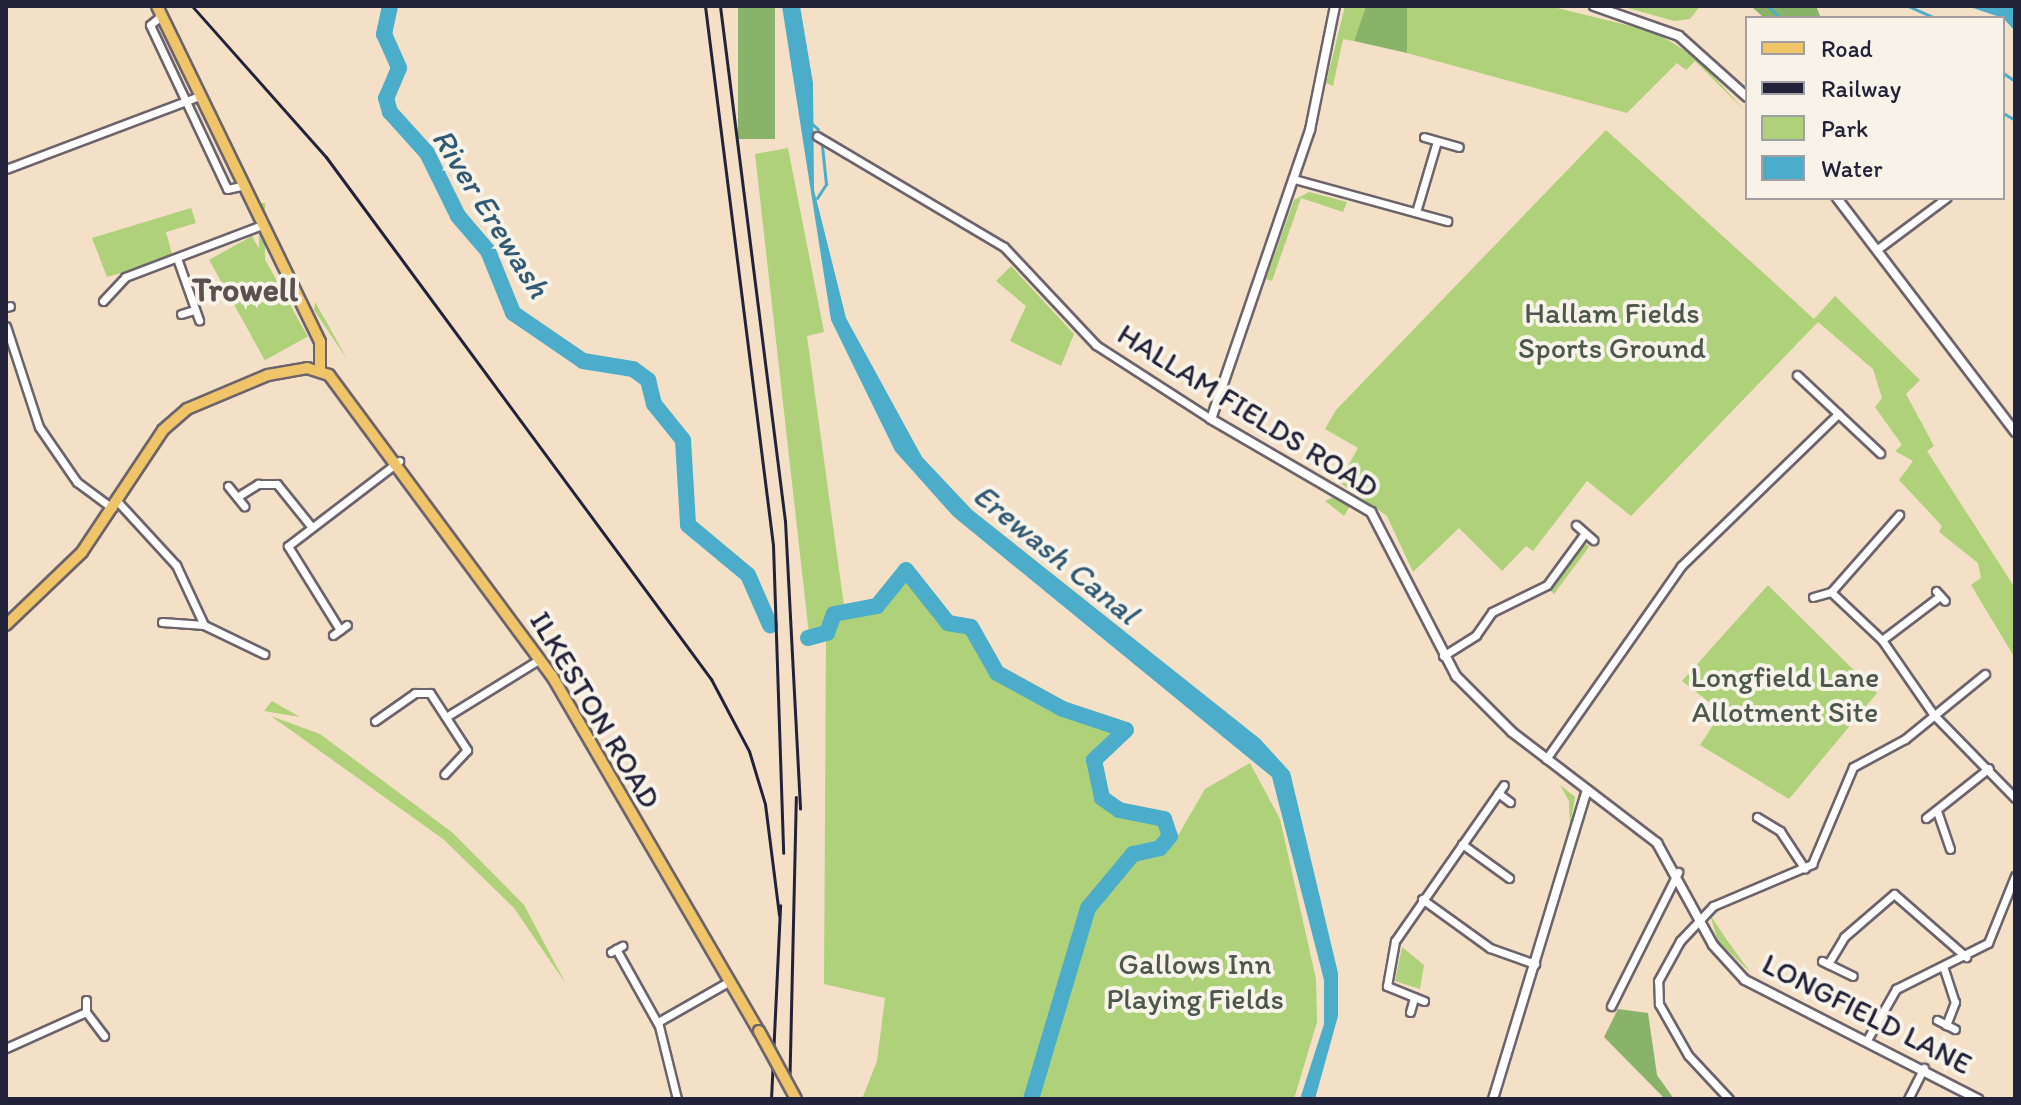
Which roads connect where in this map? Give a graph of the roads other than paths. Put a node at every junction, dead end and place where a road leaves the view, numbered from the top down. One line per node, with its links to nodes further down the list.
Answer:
1 (1335, 6): 12 (street)
2 (1594, 6): 4 (street)
3 (159, 11): 5 (main road); 6 (street)
4 (1745, 95)
5 (199, 96): 6 (street); 13 (main road)
6 (185, 101): 11 (street); 13 (street)
7 (817, 136): 30 (street, HALLAM FIELDS ROAD)
8 (1424, 137): 9 (street)
9 (1437, 141): 10 (street); 16 (street)
10 (1459, 147)
11 (6, 169)
12 (1294, 179): 16 (street); 30 (street)
13 (241, 186): 18 (main road)
14 (1839, 200): 19 (street)
15 (1943, 200): 19 (street)
16 (1416, 212): 17 (street)
17 (1447, 221)
18 (259, 226): 20 (street); 26 (main road)
19 (1879, 248): 29 (street)
20 (178, 261): 21 (street); 22 (street)
21 (103, 301)
22 (194, 310): 23 (street); 24 (street)
23 (181, 314)
24 (199, 320)
25 (6, 326): 36 (street)
26 (320, 370): 33 (main road, ILKESTON ROAD); 36 (main road)
27 (1797, 375): 28 (street)
28 (1838, 414): 32 (street); 58 (street)
29 (2011, 418): 31 (street)
30 (1211, 419): 52 (street, HALLAM FIELDS ROAD)
31 (2015, 432)
32 (1880, 453)
33 (399, 461): 39 (street); 53 (main road, ILKESTON ROAD)
34 (228, 486): 35 (street)
35 (237, 497): 37 (street); 39 (street)
36 (116, 505): 47 (main road); 48 (street)
37 (244, 506)
38 (1899, 515): 43 (street)
39 (310, 525): 49 (street)
40 (1576, 525): 41 (street)
41 (1585, 533): 42 (street); 52 (street)
42 (1593, 540)
43 (1831, 592): 45 (street); 50 (street)
44 (1940, 596): 50 (street)
45 (1813, 597)
46 (162, 622): 48 (street)
47 (8, 623)
48 (204, 625): 51 (street)
49 (333, 635)
50 (1882, 640): 55 (street)
51 (264, 654)
52 (1442, 656): 58 (street, HALLAM FIELDS ROAD)
53 (540, 659): 57 (street); 86 (main road, ILKESTON ROAD)
54 (1985, 674): 55 (street)
55 (1933, 714): 59 (street); 72 (street)
56 (377, 716): 57 (street)
57 (446, 717): 60 (street)
58 (1546, 759): 62 (street, HALLAM FIELDS ROAD)
59 (1989, 768): 64 (street); 66 (street)
60 (450, 773)
61 (1504, 785): 63 (street)
62 (1587, 790): 73 (street, LONGFIELD LANE); 83 (street)
63 (1498, 793): 65 (street); 69 (street)
64 (2015, 798)
65 (1510, 802)
66 (1937, 811): 68 (street); 70 (street)
67 (1757, 817): 72 (street)
68 (1926, 818)
69 (1462, 844): 71 (street); 79 (street)
70 (1950, 849)
71 (1490, 865): 74 (street); 76 (street)
72 (1805, 869): 80 (street)
73 (1678, 872): 80 (street, LONGFIELD LANE); 88 (street)
74 (1484, 874)
75 (2015, 876): 82 (street)
76 (1509, 878)
77 (1885, 886): 78 (street)
78 (1894, 894): 82 (street); 85 (street)
79 (1422, 899): 83 (street); 89 (street)
80 (1698, 916): 100 (street, LONGFIELD LANE); 106 (street)
81 (616, 949): 96 (street)
82 (1966, 957): 84 (street)
83 (1535, 964): 105 (street)
84 (1944, 969): 97 (street); 100 (street)
85 (1853, 976)
86 (730, 981): 96 (street); 104 (main road, ILKESTON ROAD, bridge)
87 (1606, 990): 88 (street)
88 (1617, 995): 92 (street)
89 (1414, 998): 91 (street); 94 (street)
90 (86, 1000): 93 (street)
91 (1424, 1001)
92 (1611, 1006)
93 (86, 1012): 99 (street); 101 (street)
94 (1410, 1012)
95 (1937, 1020): 97 (street)
96 (658, 1022): 103 (street)
97 (1946, 1025): 98 (street)
98 (1955, 1029)
99 (104, 1036)
100 (1867, 1040): 102 (street, LONGFIELD LANE)
101 (6, 1048)
102 (1924, 1068): 107 (street); 108 (street, LONGFIELD LANE)
103 (677, 1099)
104 (796, 1099)
105 (1493, 1099)
106 (1729, 1099)
107 (1908, 1099)
108 (1978, 1099)

